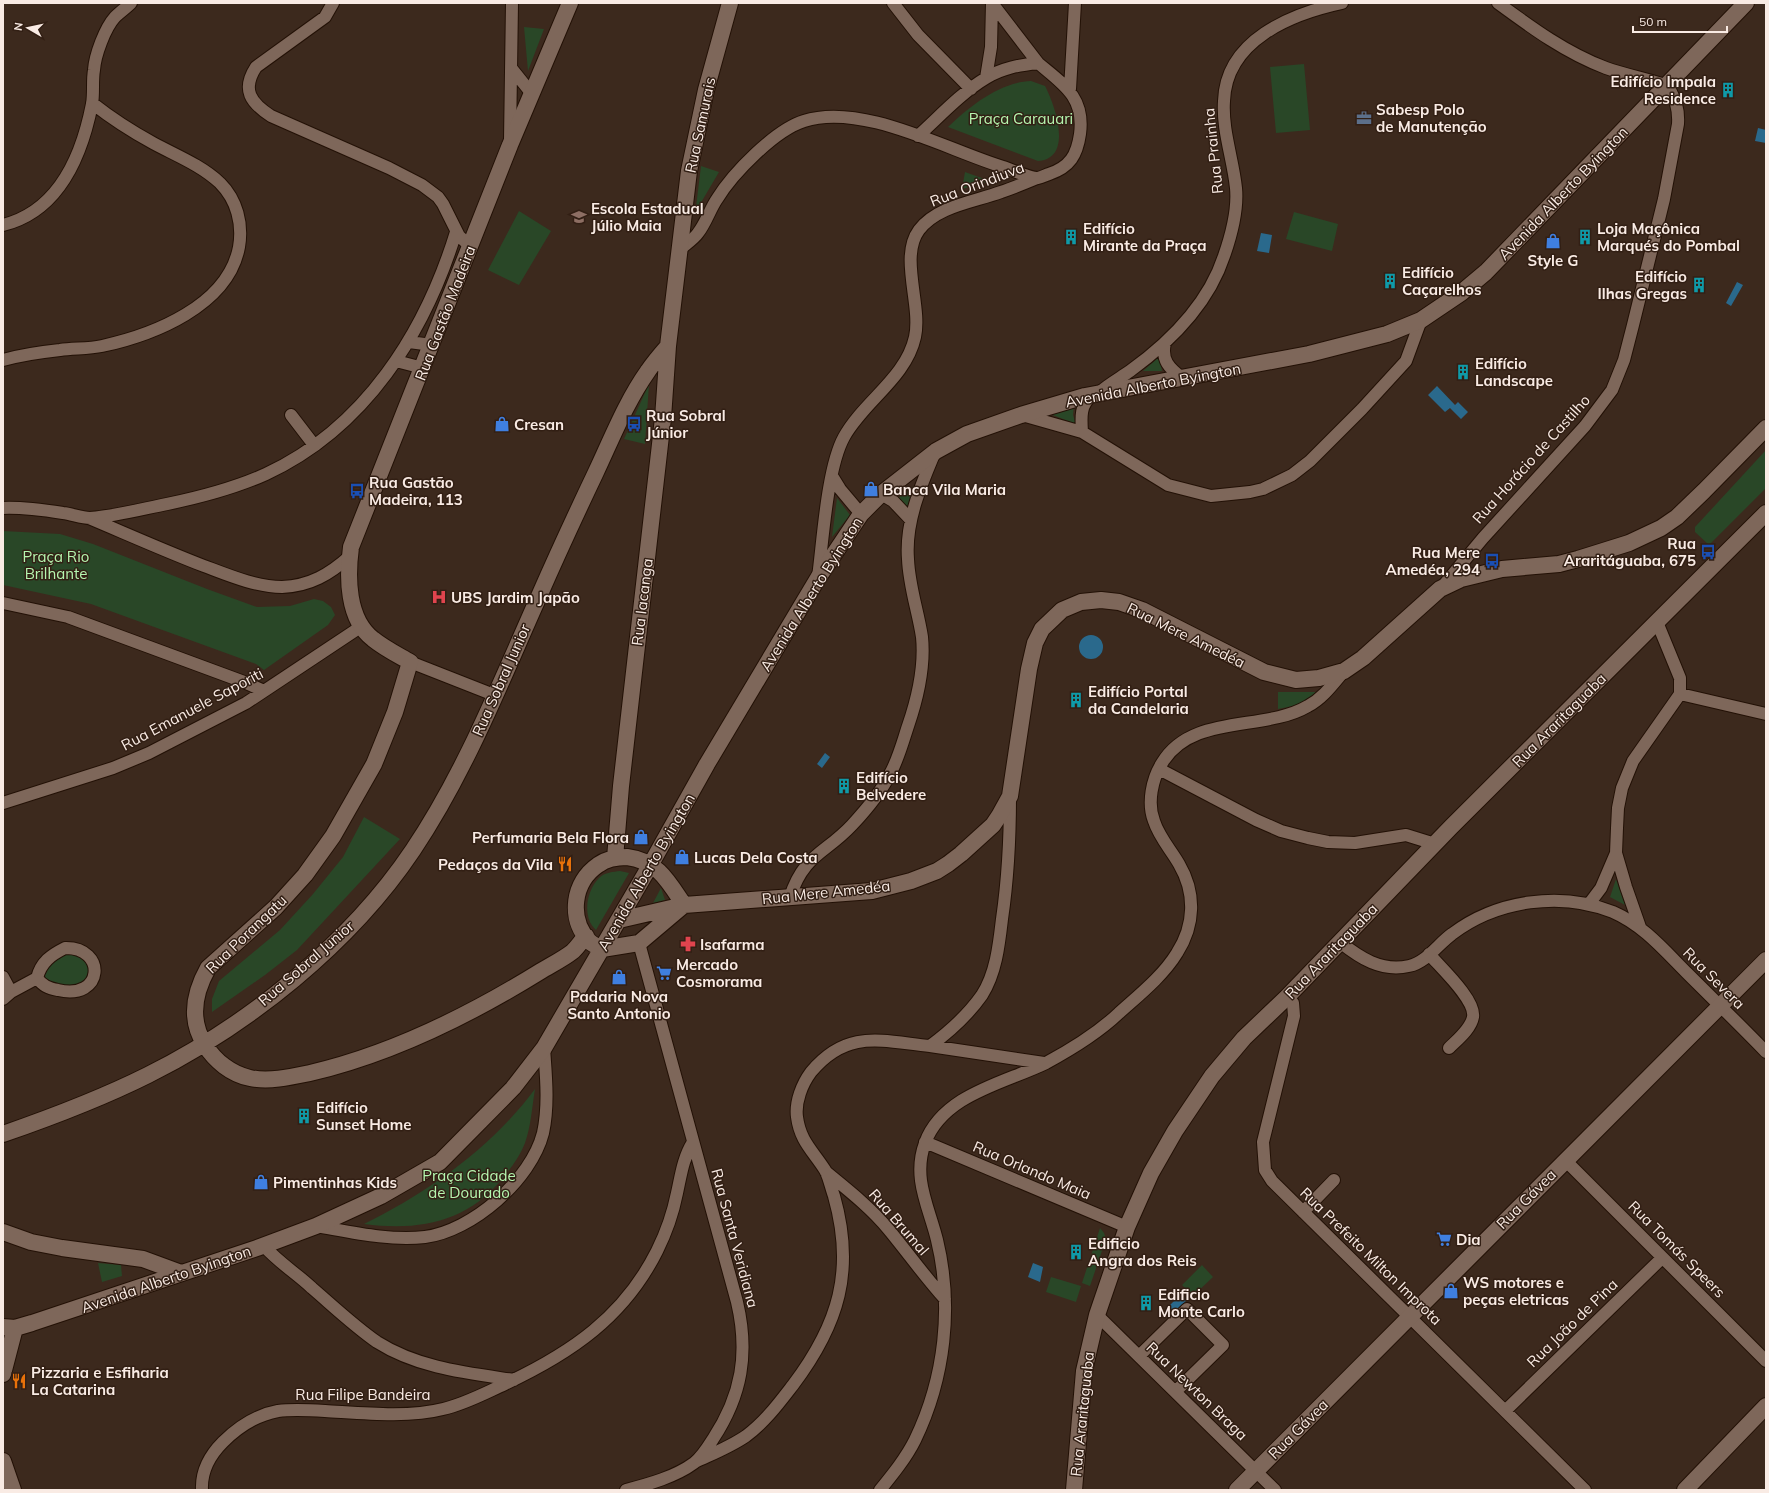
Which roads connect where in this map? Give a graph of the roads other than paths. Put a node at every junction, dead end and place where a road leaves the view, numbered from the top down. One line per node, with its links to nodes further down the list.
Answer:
1 (131, 3): 19 (street)
2 (333, 3): 26 (street)
3 (512, 3): 13 (street)
4 (570, 3): 18 (street, Rua Gastão Madeira)
5 (730, 3): 28 (street, Rua Samurais)
6 (893, 3): 16 (street)
7 (992, 3): 12 (street); 14 (street)
8 (1075, 3): 17 (street)
9 (1342, 3): 31 (street, Rua Prainha)
10 (1498, 3): 15 (street)
11 (1746, 3): 15 (street, Avenida Alberto Byington)
12 (1038, 63): 14 (street); 17 (street)
13 (512, 70): 18 (street); 21 (street)
14 (986, 78): 16 (street)
15 (1668, 86): 29 (street, Avenida Alberto Byington); 54 (street, Rua Horácio de Castilho)
16 (971, 89): 20 (street)
17 (1070, 89): 23 (street)
18 (532, 94): 21 (street, Rua Gastão Madeira)
19 (92, 103): 25 (street); 34 (street)
20 (918, 136): 22 (street); 28 (street)
21 (510, 145): 27 (street, Rua Gastão Madeira)
22 (1004, 167): 23 (street); 24 (street)
23 (1038, 178): 24 (street, Rua Orindiuva)
24 (1001, 192): 45 (street, Rua Orindiuva)
25 (3, 225)
26 (456, 232): 27 (street); 30 (street)
27 (470, 246): 32 (street, Rua Gastão Madeira)
28 (680, 249): 33 (street)
29 (1421, 320): 37 (street, Avenida Alberto Byington); 42 (street)
30 (409, 342): 32 (street); 35 (street)
31 (1165, 344): 37 (street); 38 (street, Rua Prainha)
32 (432, 345): 36 (street, Rua Gastão Madeira)
33 (668, 346): 62 (street, Rua Sobral Junior); 69 (street, Rua Iacanga)
34 (3, 360)
35 (396, 361): 36 (street); 43 (street)
36 (423, 368): 52 (street, Rua Gastão Madeira)
37 (1182, 378): 38 (street, Avenida Alberto Byington)
38 (1095, 394): 40 (street, Avenida Alberto Byington); 42 (street)
39 (291, 415): 43 (street)
40 (1021, 415): 42 (street); 44 (street, Avenida Alberto Byington)
41 (1766, 428): 54 (street, Rua Mere Amedéa)
42 (1082, 432)
43 (314, 445): 50 (street)
44 (936, 451): 46 (street, Avenida Alberto Byington); 51 (street)
45 (832, 476): 49 (street); 53 (street, Rua Orindiuva)
46 (881, 494): 49 (street, Avenida Alberto Byington); 51 (street)
47 (3, 508): 50 (street)
48 (1766, 513): 56 (street, Rua Araritaguaba)
49 (861, 514): 53 (street, Avenida Alberto Byington)
50 (89, 518): 52 (street)
51 (912, 520): 71 (street)
52 (350, 556): 57 (street, Rua Gastão Madeira)
53 (818, 578): 70 (street, Avenida Alberto Byington)
54 (1440, 589): 59 (street, Rua Mere Amedéa)
55 (3, 603): 60 (street)
56 (1657, 622): 61 (street); 67 (street, Rua Araritaguaba)
57 (362, 626): 58 (street, Rua Gastão Madeira); 60 (street, Rua Emanuele Saporiti)
58 (410, 662): 62 (street); 89 (street, Rua Porangatu)
59 (1344, 671): 64 (street); 65 (street, Rua Mere Amedéa)
60 (264, 691): 66 (street, Rua Emanuele Saporiti)
61 (1680, 694): 63 (street); 68 (street)
62 (494, 696): 89 (street, Rua Sobral Junior)
63 (1766, 714)
64 (1159, 769): 67 (street); 94 (street)
65 (1010, 796): 71 (street, Rua Mere Amedéa); 90 (street)
66 (3, 803)
67 (1435, 844): 77 (street, Rua Araritaguaba)
68 (1616, 854): 72 (street); 75 (street)
69 (615, 858): 70 (street); 76 (street)
70 (651, 864): 73 (street); 74 (street, Avenida Alberto Byington)
71 (790, 897): 73 (street, Rua Mere Amedéa)
72 (1588, 904): 75 (street); 81 (street)
73 (684, 905): 74 (street, Rua Mere Amedéa); 78 (street)
74 (619, 920): 79 (street, Avenida Alberto Byington)
75 (1640, 926): 88 (street, Rua Severa)
76 (586, 936): 79 (street); 80 (street, Rua Porangatu)
77 (1340, 942): 81 (street); 87 (street, Rua Araritaguaba)
78 (639, 943): 79 (street); 96 (street, Rua Santa Veridiana)
79 (602, 949): 83 (street, Avenida Alberto Byington)
80 (573, 952): 83 (street); 89 (street, Rua Porangatu)
81 (1429, 954): 92 (street)
82 (1766, 960): 88 (street, Rua Gávea)
83 (589, 971): 91 (street, Avenida Alberto Byington)
84 (3, 977): 86 (street)
85 (37, 978): 85 (street); 86 (street)
86 (7, 996)
87 (1287, 997): 101 (street, Rua Prefeito Milton Improta); 103 (street, Rua Araritaguaba)
88 (1720, 1006): 93 (street, Rua Severa); 98 (street, Rua Gávea)
89 (204, 1044): 95 (street, Rua Sobral Junior)
90 (930, 1046): 94 (street); 99 (street)
91 (544, 1048): 102 (street, Avenida Alberto Byington); 102 (street, Avenida Alberto Byington)
92 (1449, 1048)
93 (1766, 1052)
94 (1045, 1063): 97 (street)
95 (3, 1134)
96 (693, 1142): 115 (street, Rua Filipe Bandeira); 120 (street, Rua Santa Veridiana)
97 (925, 1142): 103 (street, Rua Orlando Maia); 108 (street)
98 (1565, 1160): 106 (street, Rua Tomás Speers); 110 (street, Rua Gávea)
99 (825, 1171): 108 (street, Rua Brumal); 120 (street)
100 (1334, 1180): 101 (street)
101 (1303, 1212): 110 (street, Rua Prefeito Milton Improta)
102 (316, 1226): 105 (street, Avenida Alberto Byington)
103 (1127, 1227): 109 (street, Rua Araritaguaba)
104 (3, 1232): 107 (street)
105 (264, 1246): 107 (street, Avenida Alberto Byington); 115 (street)
106 (1662, 1258): 113 (street, Rua Tomás Speers); 118 (street, Rua João de Pina)
107 (181, 1273): 111 (street, Avenida Alberto Byington)
108 (945, 1298): 125 (street)
109 (1097, 1315): 112 (street, Rua Newton Braga); 126 (street, Rua Araritaguaba)
110 (1409, 1316): 118 (street, Rua Prefeito Milton Improta); 121 (street, Rua Gávea)
111 (9, 1328): 114 (street)
112 (1139, 1356): 116 (street, Rua Newton Braga); 116 (street)
113 (1766, 1361)
114 (3, 1374)
115 (514, 1380): 123 (street, Rua Filipe Bandeira)
116 (1176, 1391): 121 (street, Rua Newton Braga)
117 (1766, 1406): 130 (street)
118 (1505, 1412): 129 (street, Rua Prefeito Milton Improta)
119 (3, 1461): 122 (street)
120 (695, 1462): 124 (street, Rua Santa Veridiana)
121 (1256, 1471): 127 (street, Rua Gávea); 128 (street, Rua Newton Braga)
122 (13, 1490)
123 (202, 1490)
124 (626, 1490)
125 (880, 1490)
126 (1074, 1490)
127 (1237, 1490)
128 (1275, 1490)
129 (1585, 1490)
130 (1685, 1490)

